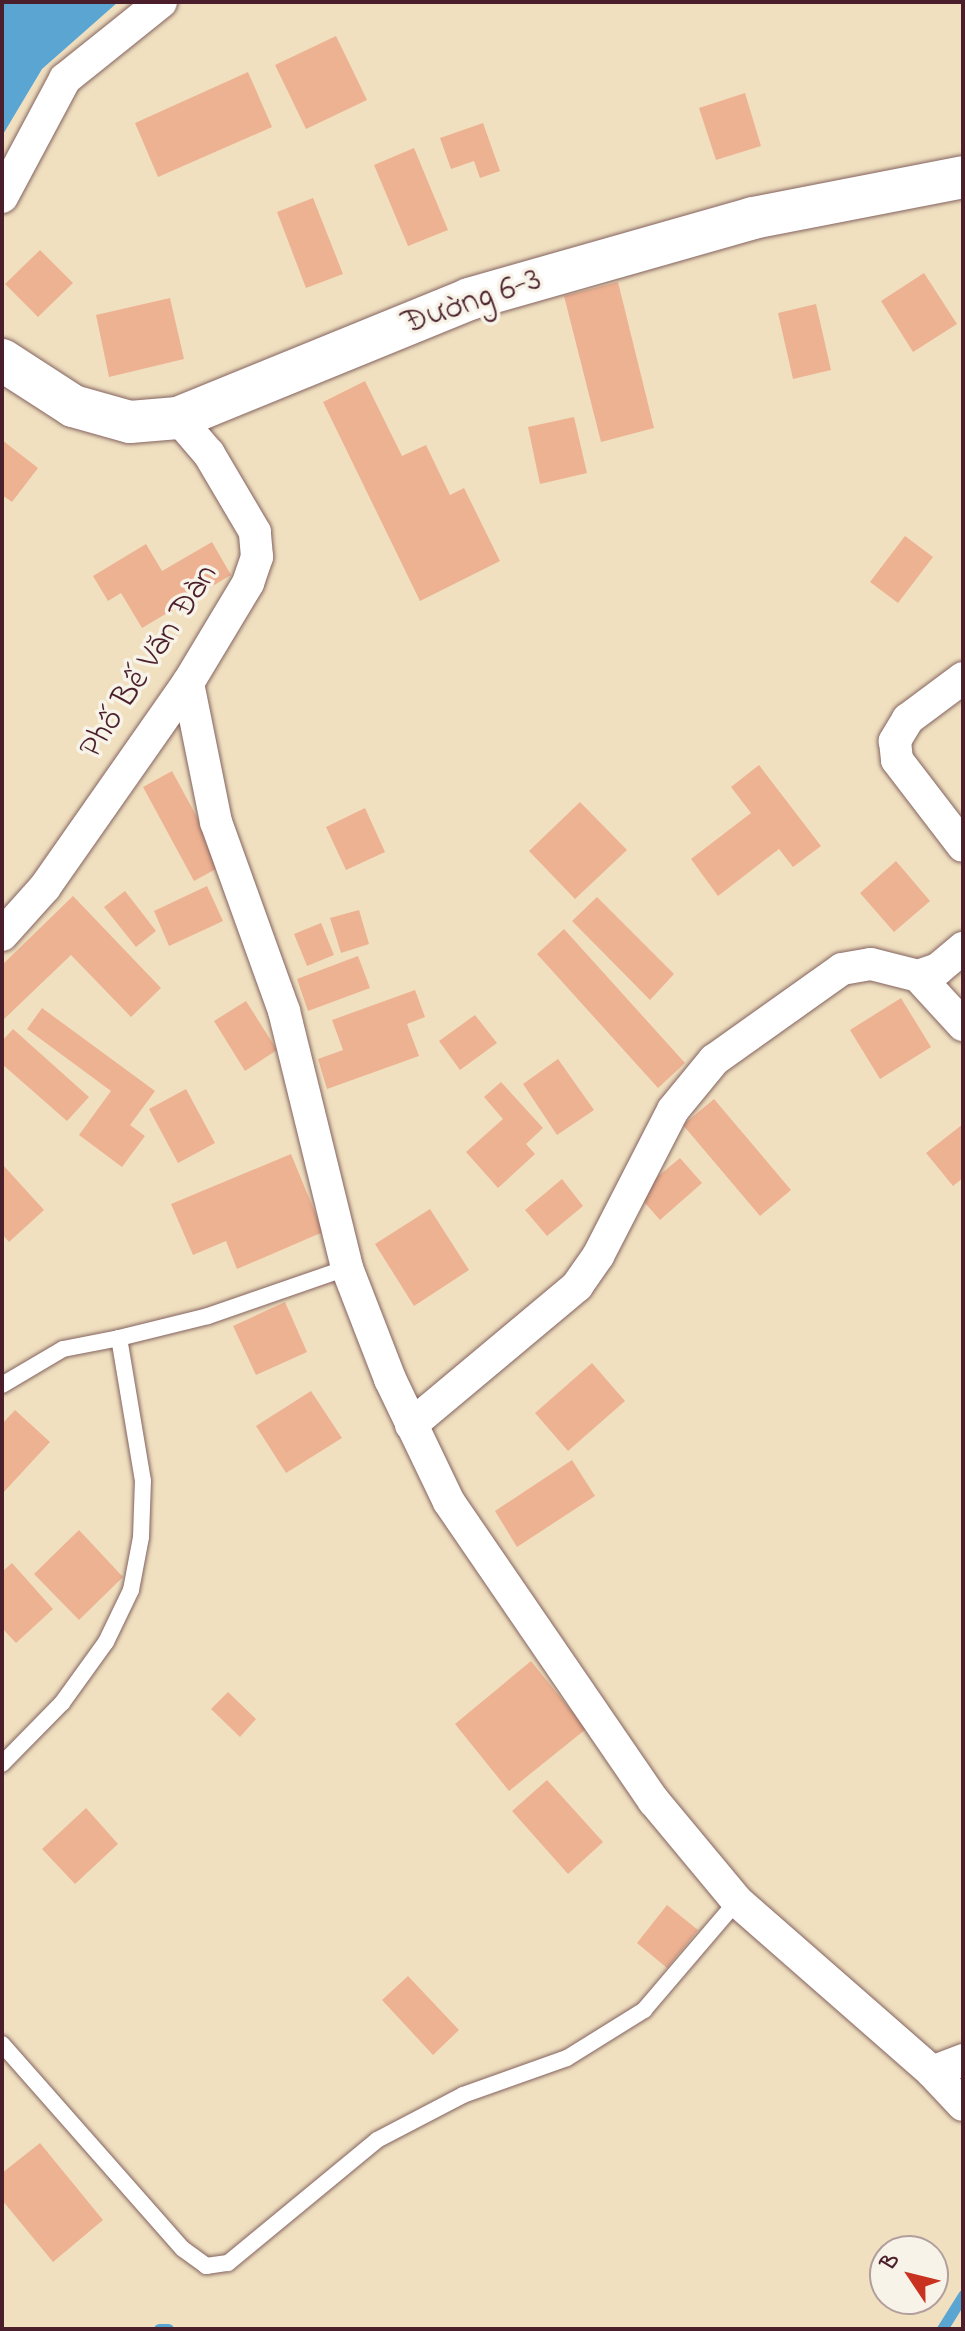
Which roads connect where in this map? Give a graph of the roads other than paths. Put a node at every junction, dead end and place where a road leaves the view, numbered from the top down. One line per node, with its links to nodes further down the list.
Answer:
1 (161, 2): 3 (street)
2 (963, 177): 5 (street, Đường 6-3)
3 (2, 197)
4 (2, 360): 5 (street, Đường 6-3)
5 (178, 418): 7 (street, Phố Bế Văn Đàn)
6 (963, 678): 8 (street)
7 (188, 683): 9 (street, Phố Bế Văn Đàn); 13 (street)
8 (963, 846)
9 (2, 935)
10 (963, 948): 11 (street)
11 (918, 976): 12 (street); 16 (street)
12 (963, 1025)
13 (347, 1268): 14 (lane); 16 (street)
14 (119, 1338): 15 (lane); 17 (lane)
15 (2, 1385)
16 (411, 1425): 18 (street)
17 (2, 1764)
18 (737, 1901): 19 (lane); 21 (street)
19 (2, 2044)
20 (963, 2060): 21 (street)
21 (932, 2072): 22 (street)
22 (963, 2105)

